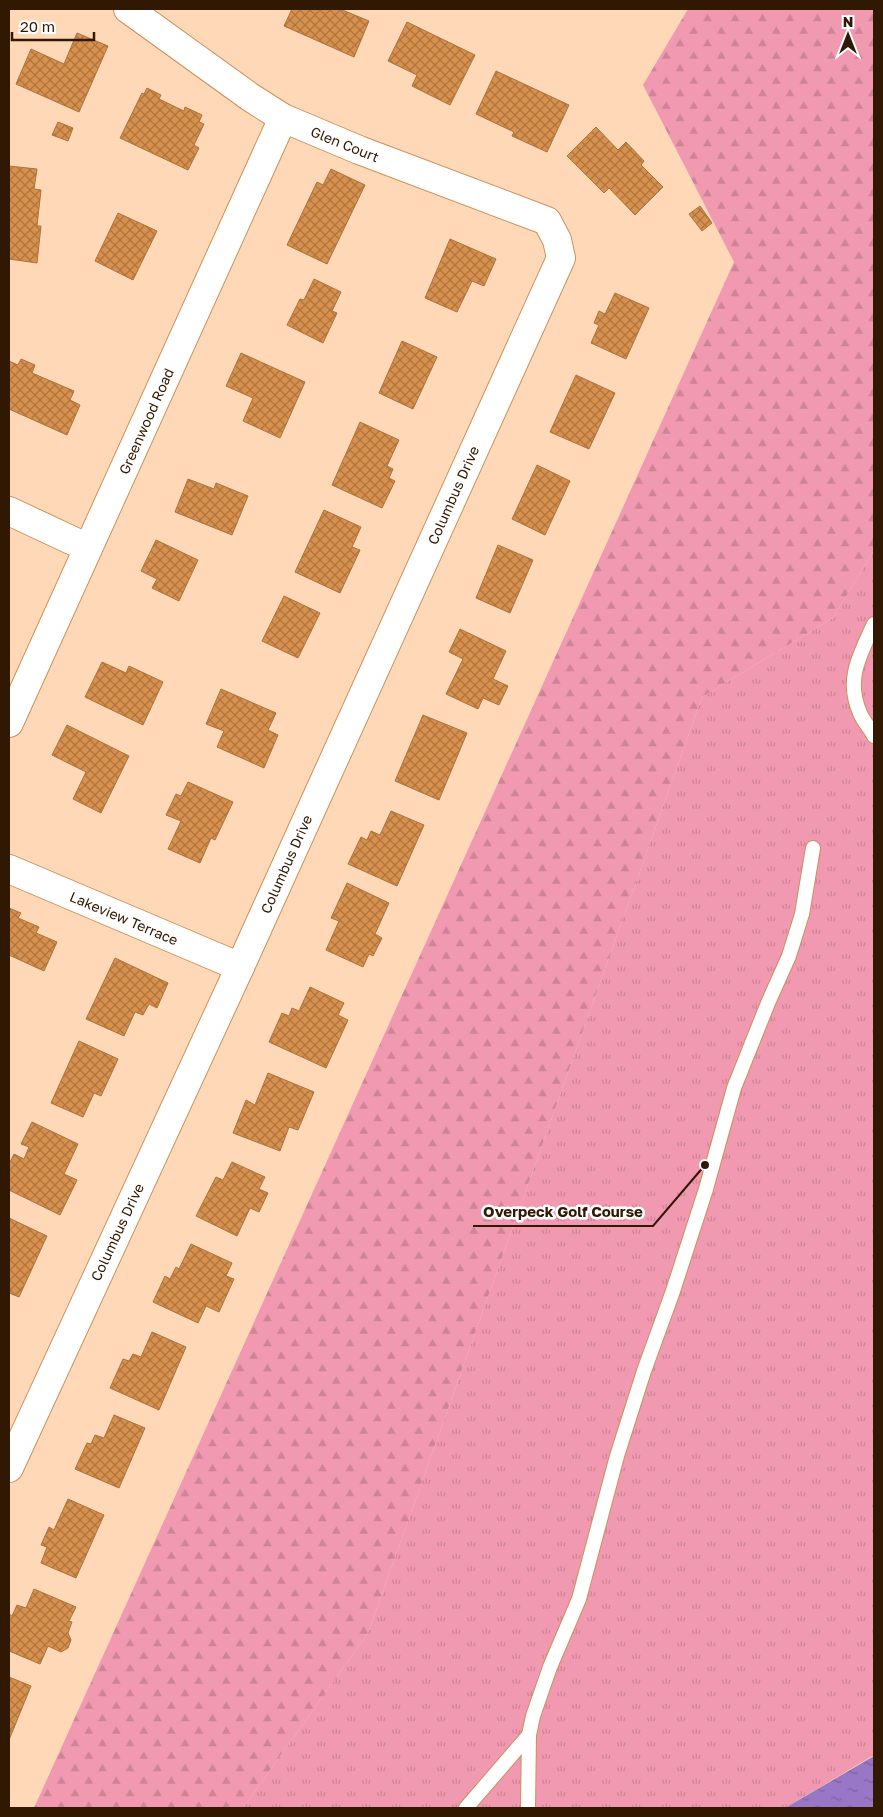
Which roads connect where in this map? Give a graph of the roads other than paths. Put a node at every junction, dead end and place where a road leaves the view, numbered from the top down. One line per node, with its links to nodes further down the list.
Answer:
1 (128, 9): 2 (street, Glen Court)
2 (283, 118): 3 (street, Glen Court); 5 (street, Greenwood Road)
3 (561, 258): 11 (street, Columbus Drive)
4 (9, 511): 5 (street)
5 (88, 548): 7 (street, Greenwood Road)
6 (874, 624): 8 (lane)
7 (9, 723)
8 (874, 736)
9 (812, 848): 13 (lane)
10 (9, 869): 11 (street, Lakeview Terrace)
11 (240, 967): 12 (street, Columbus Drive)
12 (9, 1468)
13 (529, 1735): 14 (lane); 15 (lane)
14 (466, 1808)
15 (528, 1808)

